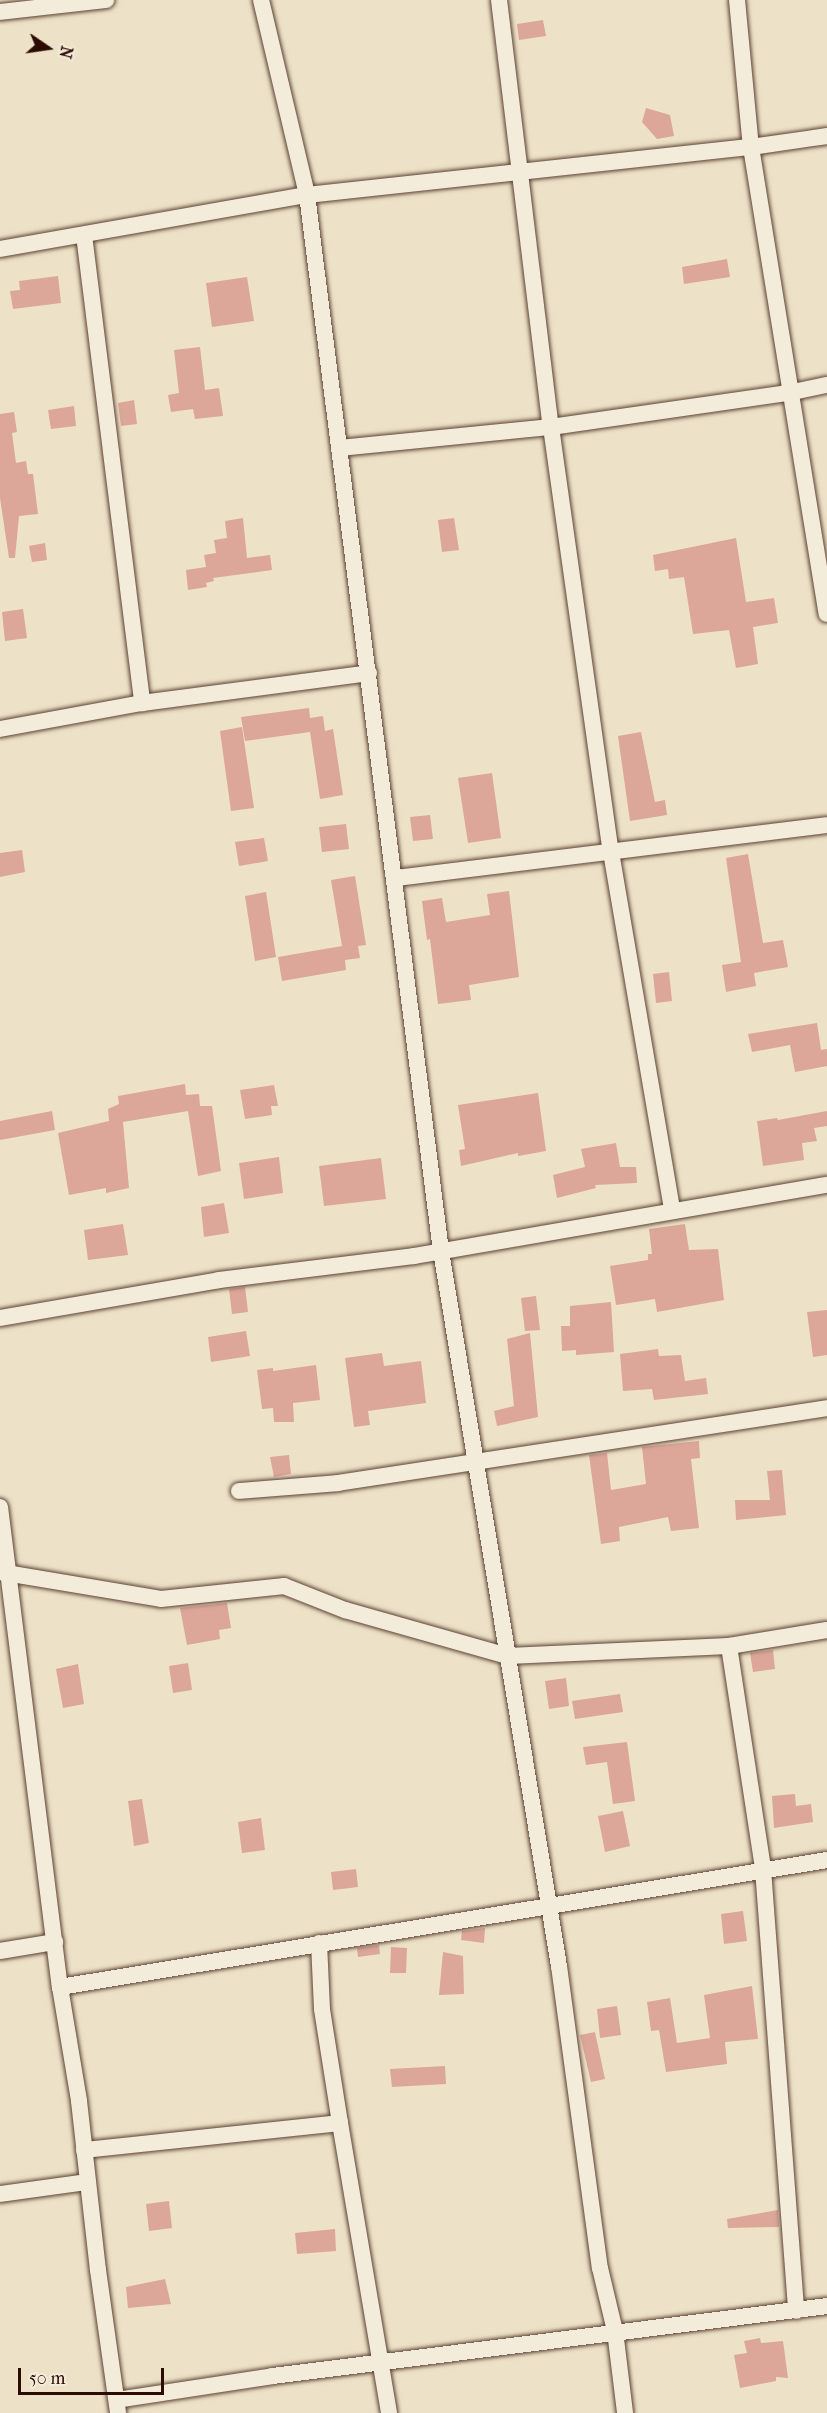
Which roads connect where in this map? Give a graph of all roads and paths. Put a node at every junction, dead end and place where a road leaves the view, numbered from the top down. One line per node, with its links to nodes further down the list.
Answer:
1 (106, 0): 5 (street)
2 (261, 0): 9 (street)
3 (500, 0): 8 (street)
4 (737, 0): 7 (street)
5 (0, 12)
6 (827, 136): 7 (street)
7 (751, 147): 8 (street); 13 (street)
8 (519, 172): 9 (street); 14 (street)
9 (307, 195): 10 (street); 15 (street)
10 (84, 235): 11 (street); 18 (street)
11 (0, 249)
12 (827, 385): 13 (street)
13 (793, 392): 14 (street); 16 (street)
14 (551, 427): 15 (street); 21 (street)
15 (340, 448): 17 (street)
16 (827, 614)
17 (369, 673): 18 (street); 22 (street)
18 (142, 703): 19 (street)
19 (0, 729)
20 (827, 825): 21 (street)
21 (611, 852): 22 (street); 24 (street)
22 (396, 878): 25 (street)
23 (827, 1185): 24 (street)
24 (672, 1210): 25 (street)
25 (441, 1251): 26 (street); 28 (street)
26 (0, 1318)
27 (827, 1408): 28 (street)
28 (476, 1463): 29 (street); 34 (street)
29 (239, 1491)
30 (0, 1507): 31 (street)
31 (5, 1573): 34 (street); 38 (street)
32 (827, 1630): 33 (street)
33 (729, 1646): 34 (street); 36 (street)
34 (507, 1656): 37 (street)
35 (827, 1860): 36 (street)
36 (763, 1869): 37 (street); 47 (street)
37 (549, 1906): 39 (street); 48 (street)
38 (55, 1942): 40 (street); 41 (street)
39 (319, 1943): 41 (street); 42 (street)
40 (0, 1951)
41 (60, 1987): 43 (street)
42 (340, 2123): 43 (street); 49 (street)
43 (84, 2150): 44 (street)
44 (87, 2182): 45 (street); 50 (street)
45 (0, 2194)
46 (827, 2306): 47 (street)
47 (796, 2311): 48 (street)
48 (615, 2331): 49 (street); 52 (street)
49 (382, 2364): 50 (street); 51 (street)
50 (118, 2407)
51 (389, 2413)
52 (626, 2413)

